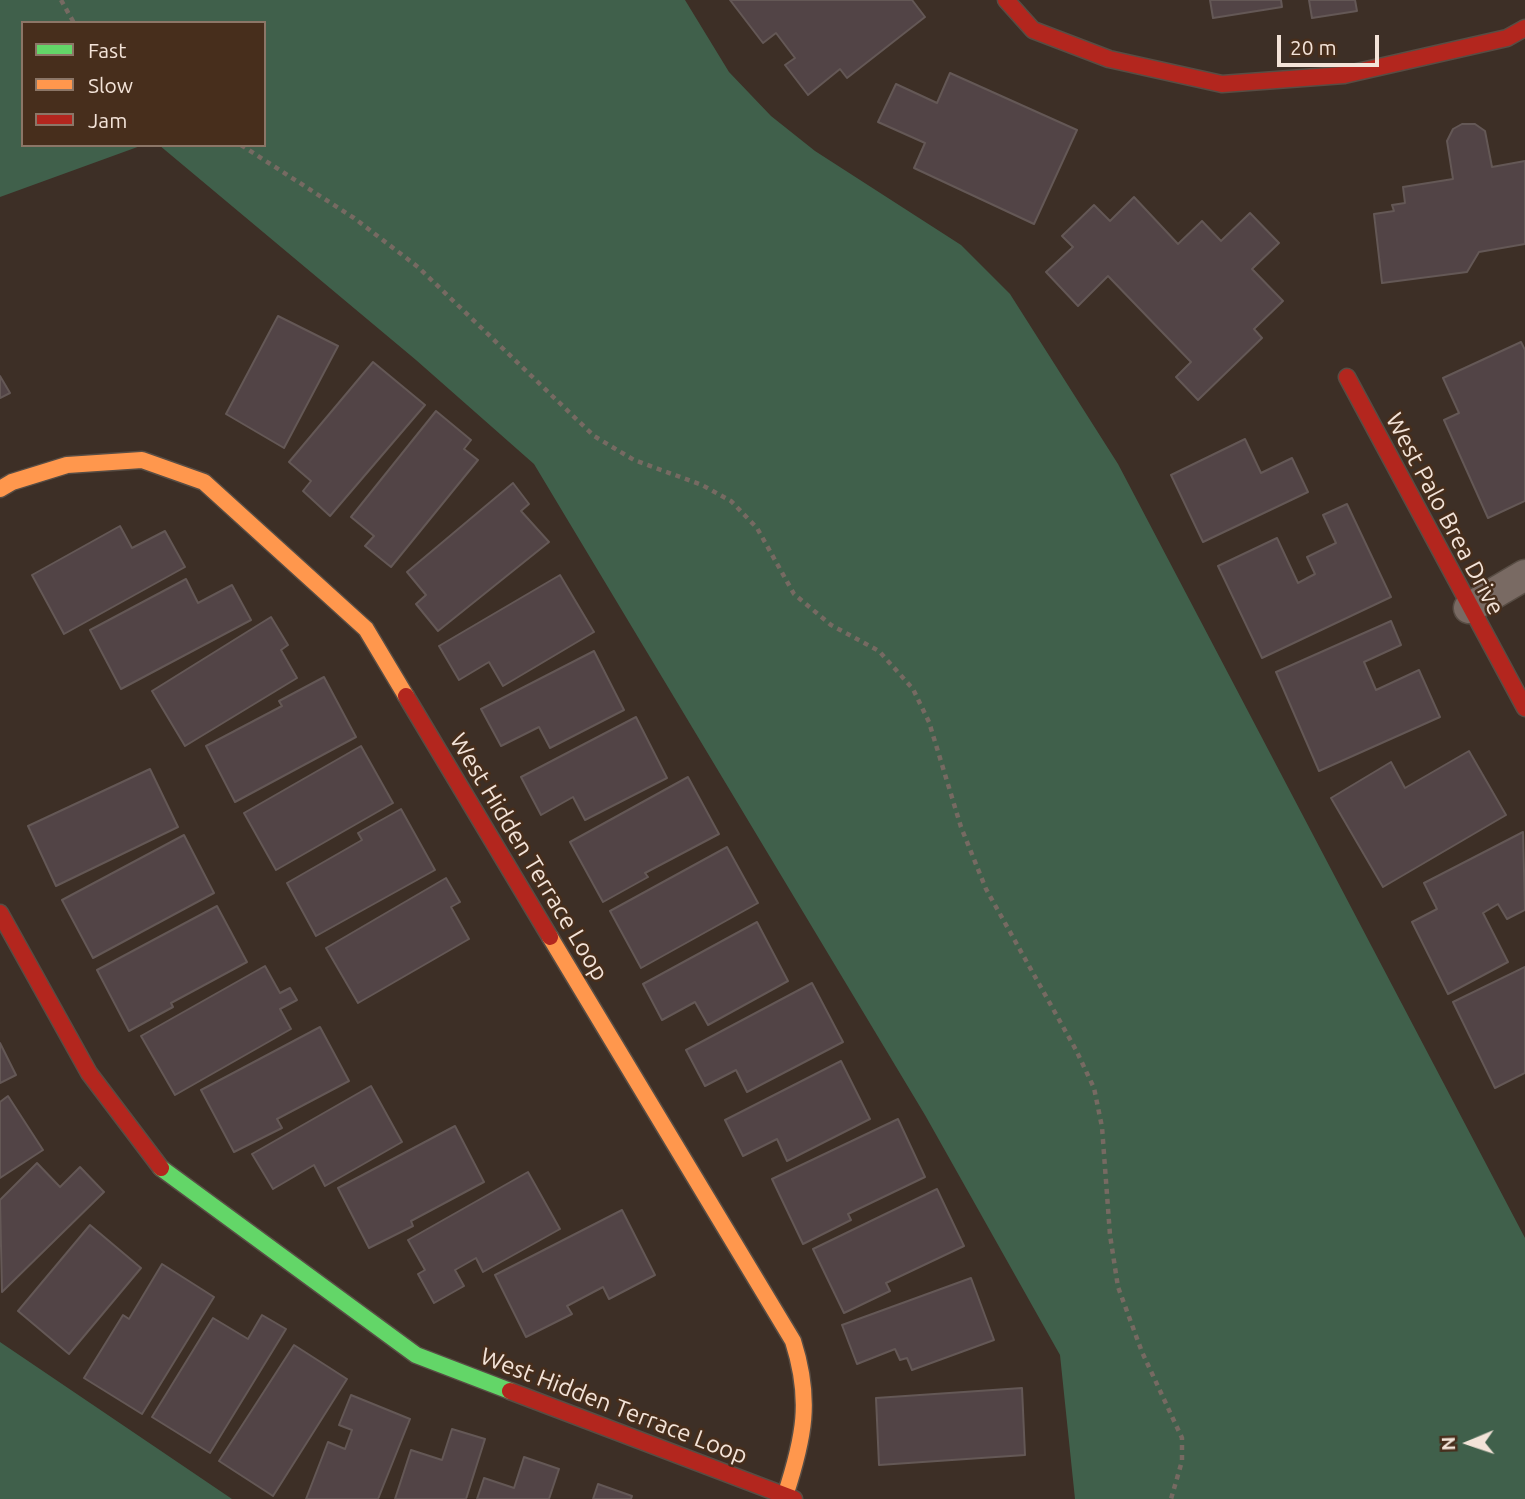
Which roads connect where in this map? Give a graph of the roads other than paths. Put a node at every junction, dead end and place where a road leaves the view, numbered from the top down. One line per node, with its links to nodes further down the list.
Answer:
1 (1006, 0): 2 (street)
2 (1525, 28)
3 (1347, 377): 6 (street, West Palo Brea Drive)
4 (0, 489): 9 (street, West Hidden Terrace Loop)
5 (1525, 575): 6 (street)
6 (1469, 608): 7 (street, West Palo Brea Drive)
7 (1525, 708)
8 (0, 913): 9 (street, West Hidden Terrace Loop)
9 (789, 1497)

